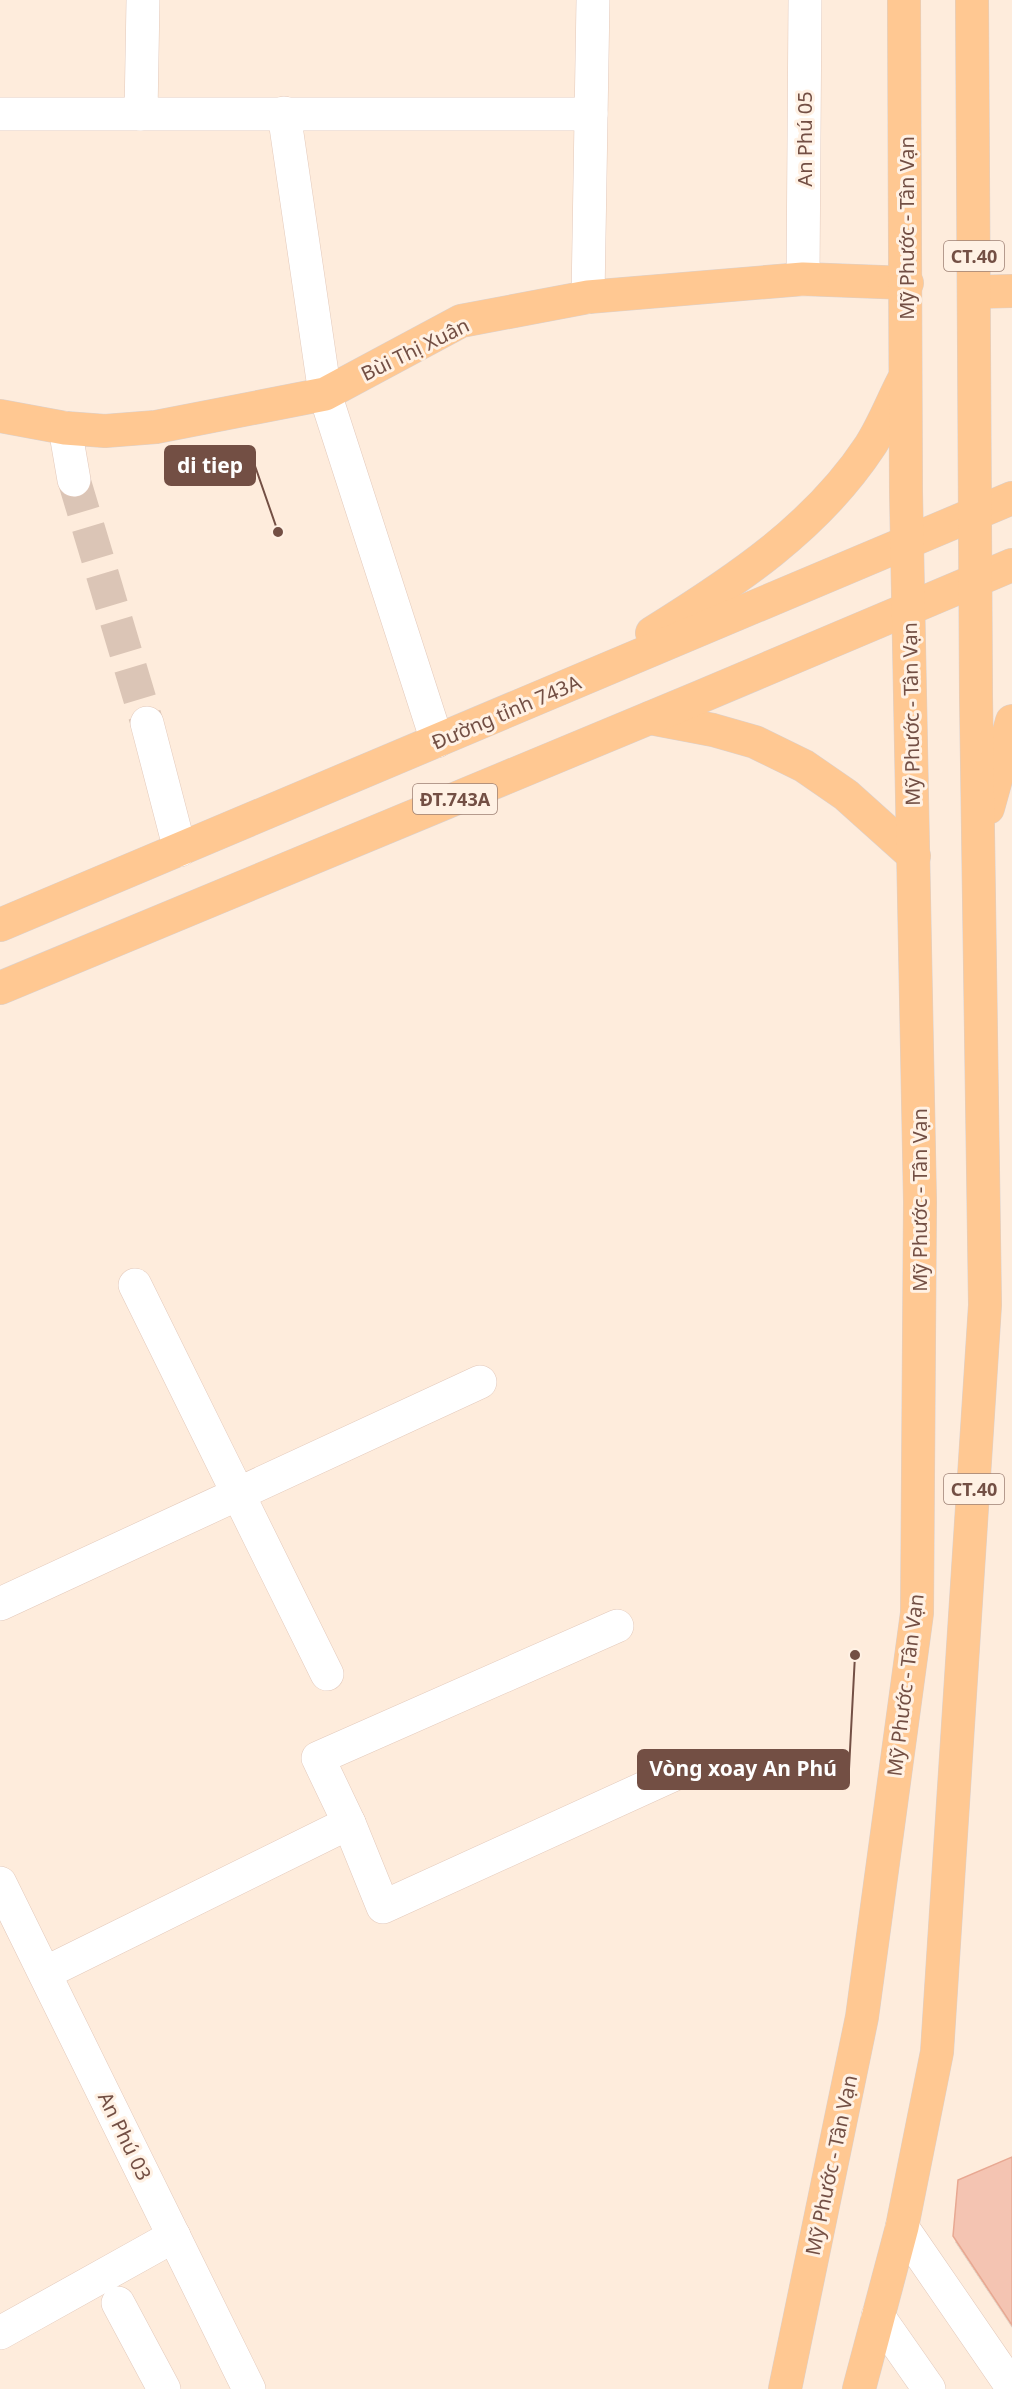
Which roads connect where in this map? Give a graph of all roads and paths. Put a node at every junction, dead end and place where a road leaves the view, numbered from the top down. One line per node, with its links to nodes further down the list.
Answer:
1 (143, 0): 8 (street)
2 (593, 0): 9 (street)
3 (805, 0): 10 (street, An Phú 05)
4 (904, 0): 11 (main road, Mỹ Phước - Tân Vạn / CT.40)
5 (972, 0): 13 (main road, CT.40)
6 (284, 113): 8 (street); 9 (street); 16 (street)
7 (0, 114): 8 (street)
8 (141, 114)
9 (591, 114): 14 (street)
10 (803, 279): 11 (main road, Bùi Thị Xuân); 14 (main road, Bùi Thị Xuân)
11 (907, 283): 15 (main road, Mỹ Phước - Tân Vạn / CT.40)
12 (1012, 291): 13 (main road)
13 (975, 292): 21 (main road, CT.40)
14 (588, 297): 16 (main road, Bùi Thị Xuân)
15 (906, 374): 22 (main road, Mỹ Phước - Tân Vạn / CT.40); 26 (main road)
16 (326, 394): 18 (main road, Bùi Thị Xuân); 30 (street)
17 (0, 416): 18 (main road, Bùi Thị Xuân)
18 (64, 428): 19 (street)
19 (74, 480)
20 (1012, 498): 21 (main road, Đường tỉnh 743A)
21 (976, 513): 22 (main road, Đường tỉnh 743A); 24 (main road, CT.40)
22 (908, 541): 25 (main road, Mỹ Phước - Tân Vạn / CT.40); 26 (main road, Đường tỉnh 743A)
23 (1012, 565): 24 (main road, ĐT.743A)
24 (977, 580): 25 (main road, ĐT.743A); 31 (main road, CT.40)
25 (909, 608): 27 (main road, ĐT.743A); 33 (main road, Mỹ Phước - Tân Vạn / CT.40)
26 (567, 686): 30 (main road, Đường tỉnh 743A)
27 (650, 718): 33 (main road); 35 (main road, ĐT.743A)
28 (1012, 720): 31 (main road)
29 (147, 723): 32 (street)
30 (437, 741): 32 (main road, Đường tỉnh 743A)
31 (978, 844): 46 (main road, CT.40)
32 (180, 850): 34 (main road, Đường tỉnh 743A)
33 (914, 856): 54 (main road, Mỹ Phước - Tân Vạn / CT.40)
34 (0, 925)
35 (0, 988)
36 (135, 1285): 38 (street)
37 (480, 1382): 38 (street)
38 (237, 1495): 39 (street); 41 (street)
39 (0, 1604)
40 (617, 1626): 43 (street)
41 (327, 1674)
42 (675, 1774): 43 (street)
43 (349, 1823): 45 (street)
44 (0, 1883): 45 (street, An Phú 03)
45 (45, 1973): 47 (street, An Phú 03)
46 (902, 2227): 49 (main road, CT.40); 51 (street)
47 (174, 2236): 50 (street); 53 (street, An Phú 03)
48 (118, 2303): 52 (street)
49 (878, 2316): 55 (main road, CT.40); 56 (street)
50 (0, 2333)
51 (1012, 2387)
52 (164, 2389)
53 (249, 2389)
54 (785, 2389)
55 (859, 2389)
56 (928, 2389)

